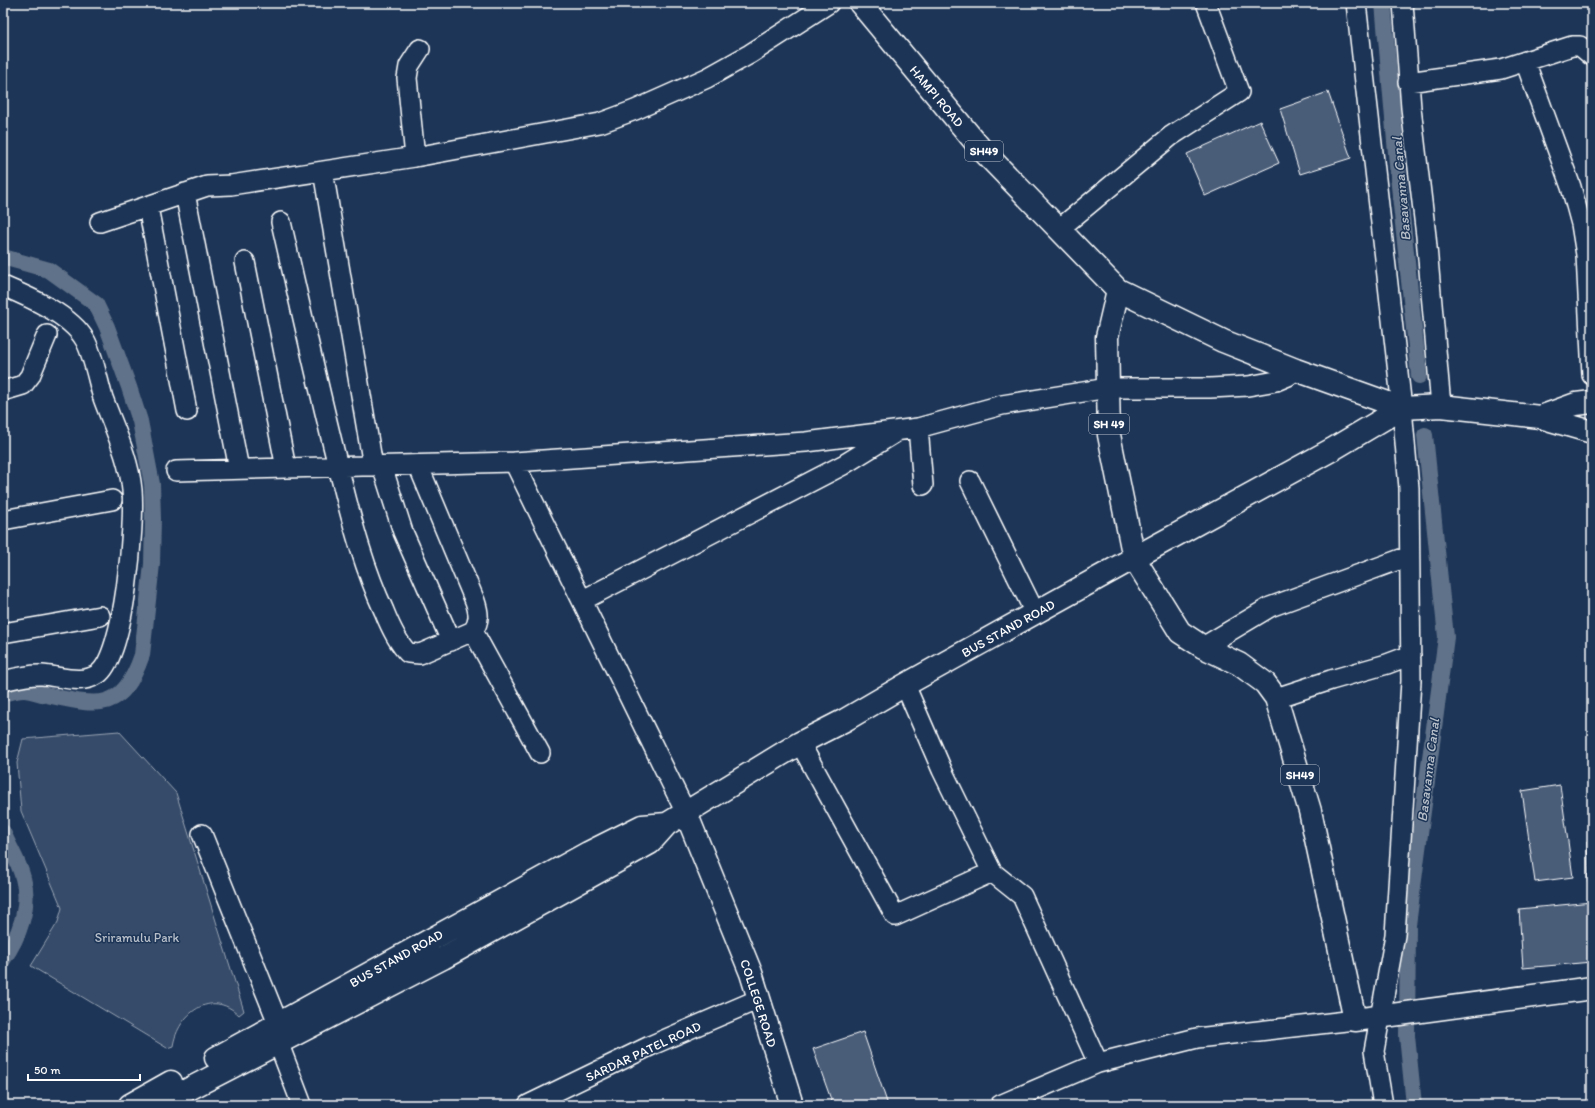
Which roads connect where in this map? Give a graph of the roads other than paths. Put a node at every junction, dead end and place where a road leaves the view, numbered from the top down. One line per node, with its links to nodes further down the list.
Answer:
1 (829, 3): 10 (street)
2 (860, 3): 16 (main road, HAMPI ROAD / SH49)
3 (1206, 3): 16 (street)
4 (1356, 3): 27 (street)
5 (1403, 3): 9 (street)
6 (420, 49): 10 (street)
7 (1592, 56): 8 (street)
8 (1525, 61): 9 (street); 22 (street)
9 (1408, 82): 26 (street)
10 (415, 156): 11 (street)
11 (323, 171): 12 (street); 36 (street)
12 (185, 193): 13 (street); 39 (street)
13 (148, 207): 14 (street); 28 (street)
14 (100, 222)
15 (281, 222): 37 (street)
16 (1059, 228): 19 (main road, HAMPI ROAD / SH49)
17 (245, 262): 38 (street)
18 (3, 286): 55 (street)
19 (1118, 290): 21 (main road); 23 (main road, SH 49)
20 (47, 335): 24 (street)
21 (1296, 370): 23 (street); 27 (main road)
22 (1592, 375)
23 (1108, 388): 30 (street); 46 (main road, SH 49)
24 (3, 391)
25 (1592, 402): 29 (main road)
26 (1441, 406): 27 (main road); 29 (main road)
27 (1402, 408): 45 (street); 46 (main road, BUS STAND ROAD)
28 (187, 412)
29 (1540, 417): 31 (main road)
30 (908, 429): 32 (street); 35 (street); 42 (street)
31 (1592, 432)
32 (845, 437): 33 (street); 35 (street)
33 (514, 462): 34 (street); 47 (street)
34 (418, 465): 36 (street); 50 (street)
35 (843, 465): 47 (street)
36 (378, 466): 37 (street); 52 (street)
37 (338, 467): 38 (street); 52 (street)
38 (286, 468): 39 (street)
39 (239, 470): 40 (street)
40 (176, 471)
41 (970, 481): 48 (street)
42 (923, 485)
43 (112, 500): 44 (street)
44 (3, 520)
45 (1409, 556): 53 (street); 54 (street)
46 (1134, 558): 48 (main road, BUS STAND ROAD); 53 (main road, SH49)
47 (583, 600): 60 (street)
48 (1035, 613): 56 (main road, BUS STAND ROAD)
49 (100, 616): 51 (street)
50 (473, 631): 52 (street); 59 (street)
51 (3, 633)
52 (451, 641)
53 (1203, 647): 57 (main road, SH49)
54 (1411, 655): 57 (street); 65 (street)
55 (3, 681)
56 (905, 685): 58 (main road, BUS STAND ROAD); 62 (street)
57 (1276, 698): 66 (main road, SH49)
58 (800, 743): 60 (main road, BUS STAND ROAD); 62 (street)
59 (540, 752)
60 (677, 819): 64 (main road, COLLEGE ROAD); 67 (main road, BUS STAND ROAD)
61 (202, 834): 67 (street)
62 (992, 872): 68 (street)
63 (1592, 988): 65 (main road)
64 (759, 999): 72 (street, SARDAR PATEL ROAD); 73 (main road, COLLEGE ROAD)
65 (1384, 1017): 66 (main road); 75 (street)
66 (1355, 1020): 68 (street)
67 (278, 1033): 69 (main road, BUS STAND ROAD); 70 (main road, BUS STAND ROAD); 71 (street)
68 (1098, 1063): 74 (street)
69 (130, 1105)
70 (158, 1105)
71 (302, 1105)
72 (528, 1105)
73 (792, 1105)
74 (1000, 1105)
75 (1383, 1105)

